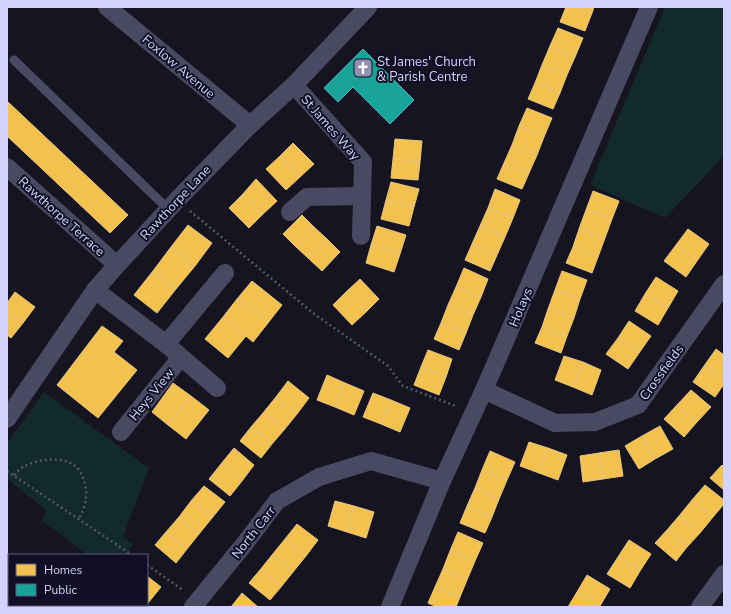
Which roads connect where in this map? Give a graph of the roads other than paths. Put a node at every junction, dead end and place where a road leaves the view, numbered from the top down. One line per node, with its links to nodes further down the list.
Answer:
1 (107, 7): 6 (street, Foxlow Avenue)
2 (368, 7): 5 (street, Rawthorpe Lane)
3 (649, 7): 19 (street, Holays)
4 (14, 60): 9 (lane)
5 (294, 85): 6 (street, Rawthorpe Lane); 8 (street, St James Way)
6 (250, 125): 9 (street, Rawthorpe Lane)
7 (7, 167): 12 (street, Rawthorpe Terrace)
8 (362, 196): 10 (street); 11 (street, St James Way)
9 (172, 204): 12 (street, Rawthorpe Lane)
10 (290, 212)
11 (361, 236)
12 (117, 265): 15 (street, Rawthorpe Lane)
13 (225, 273): 16 (street)
14 (724, 284): 19 (street, Crossfields)
15 (95, 290): 16 (street, Heys View); 20 (street, Rawthorpe Lane)
16 (166, 344): 17 (street, Heys View)
17 (181, 357): 18 (street, Heys View); 21 (street, Heys View)
18 (217, 388)
19 (484, 390): 22 (street, Holays)
20 (7, 419)
21 (121, 432)
22 (442, 481): 24 (street, North Carr); 25 (street, Holays)
23 (724, 574): 26 (street)
24 (196, 604)
25 (390, 607)
26 (700, 607)

